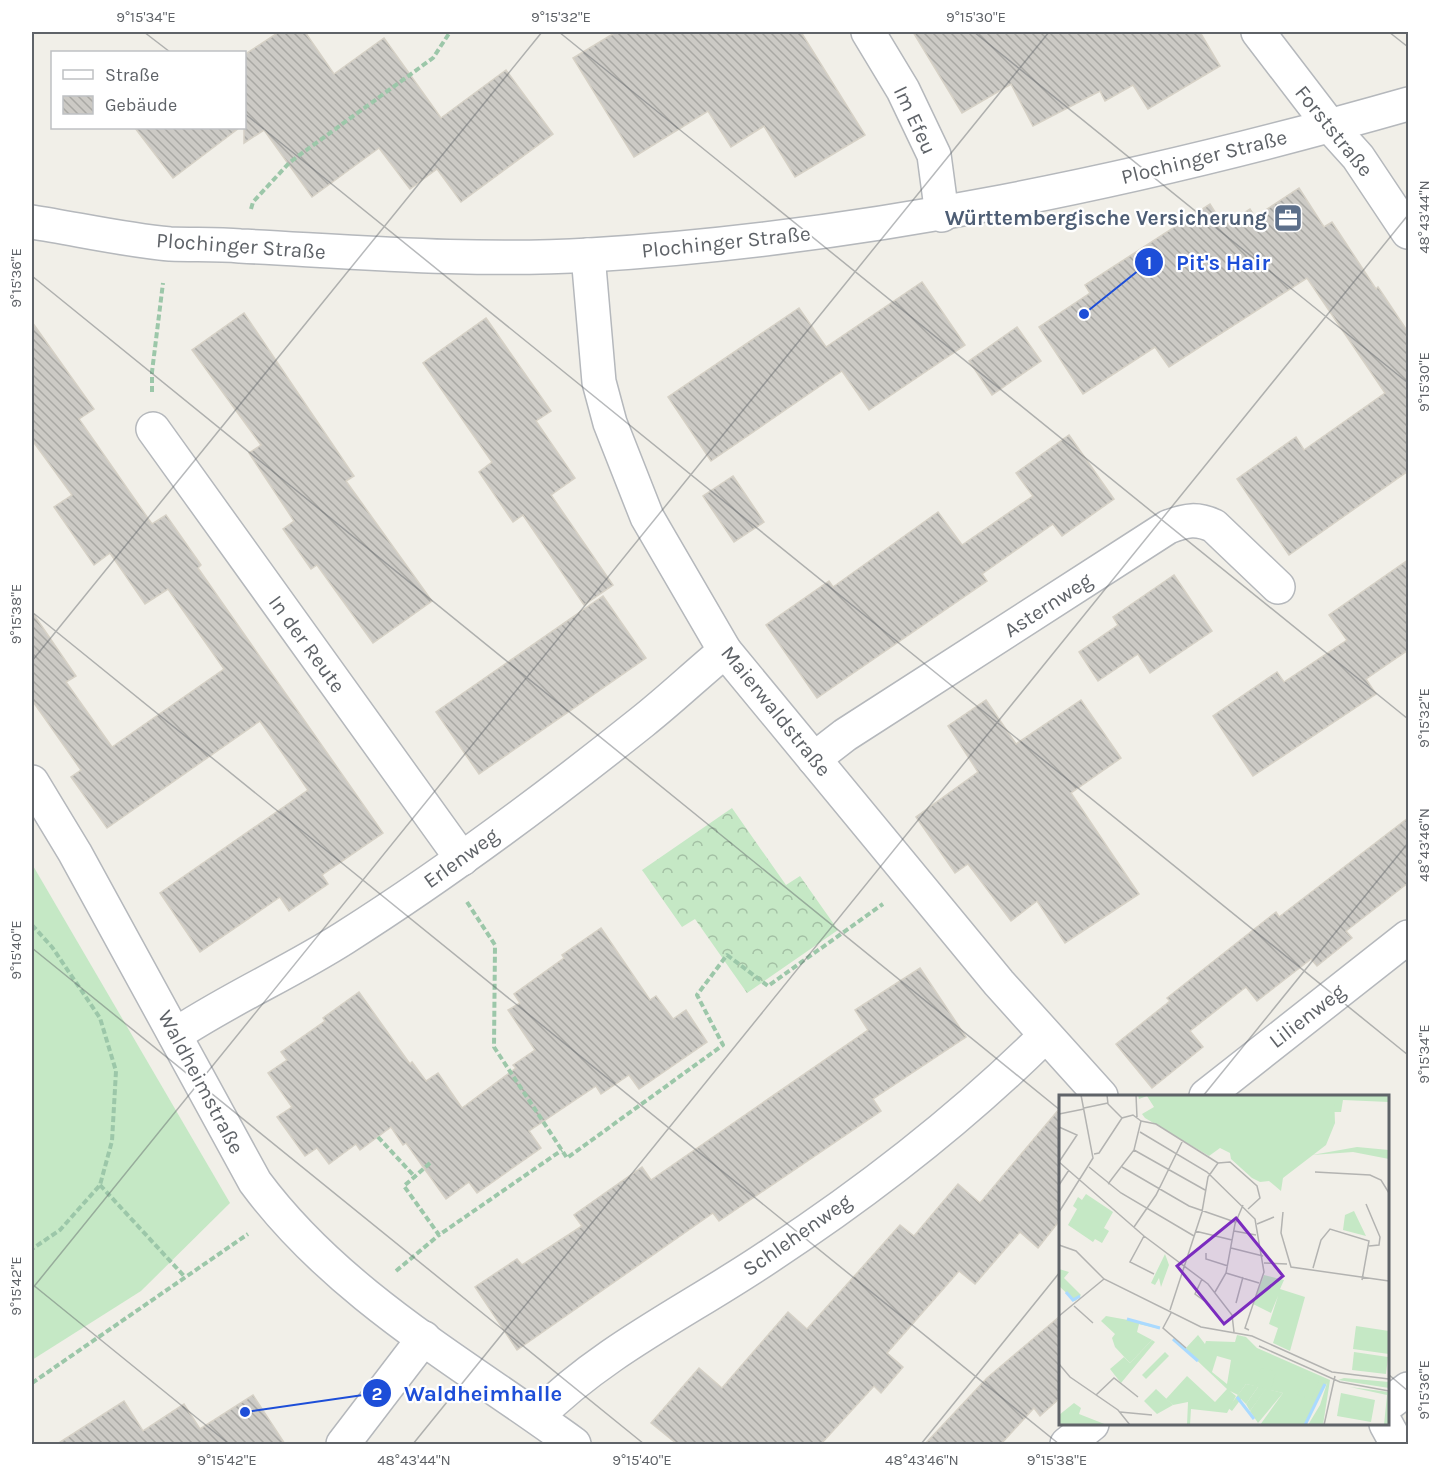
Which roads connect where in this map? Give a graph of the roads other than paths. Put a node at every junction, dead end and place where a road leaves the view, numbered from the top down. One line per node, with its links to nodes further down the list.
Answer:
1 (868, 32): 5 (street, Im Efeu)
2 (1258, 32): 4 (street, Forststraße)
3 (1408, 104): 4 (street, Plochinger Straße)
4 (1330, 126): 5 (street, Plochinger Straße); 7 (street, Forststraße)
5 (942, 215): 8 (street, Plochinger Straße)
6 (32, 222): 8 (street, Plochinger Straße)
7 (1408, 232)
8 (588, 255): 11 (street, Maierwaldstraße)
9 (153, 429): 14 (street, In der Reute)
10 (1278, 587): 12 (street, Asternweg)
11 (725, 651): 12 (street, Maierwaldstraße); 14 (street, Erlenweg)
12 (814, 759): 17 (street, Maierwaldstraße)
13 (32, 783): 16 (street, Waldheimstraße)
14 (454, 865): 16 (street, Erlenweg)
15 (1408, 937): 19 (street, Lilienweg)
16 (175, 1035): 20 (street, Waldheimstraße)
17 (1045, 1036): 18 (street, Maierwaldstraße); 23 (street, Schlehenweg)
18 (1100, 1095)
19 (1207, 1095)
20 (424, 1338): 23 (street, Waldheimstraße); 26 (street)
21 (1408, 1389): 22 (street)
22 (1389, 1403)
23 (537, 1417): 27 (street, Waldheimstraße)
24 (1091, 1425): 28 (street)
25 (1387, 1425): 29 (street)
26 (343, 1444)
27 (574, 1444)
28 (1067, 1444)
29 (1397, 1444)

